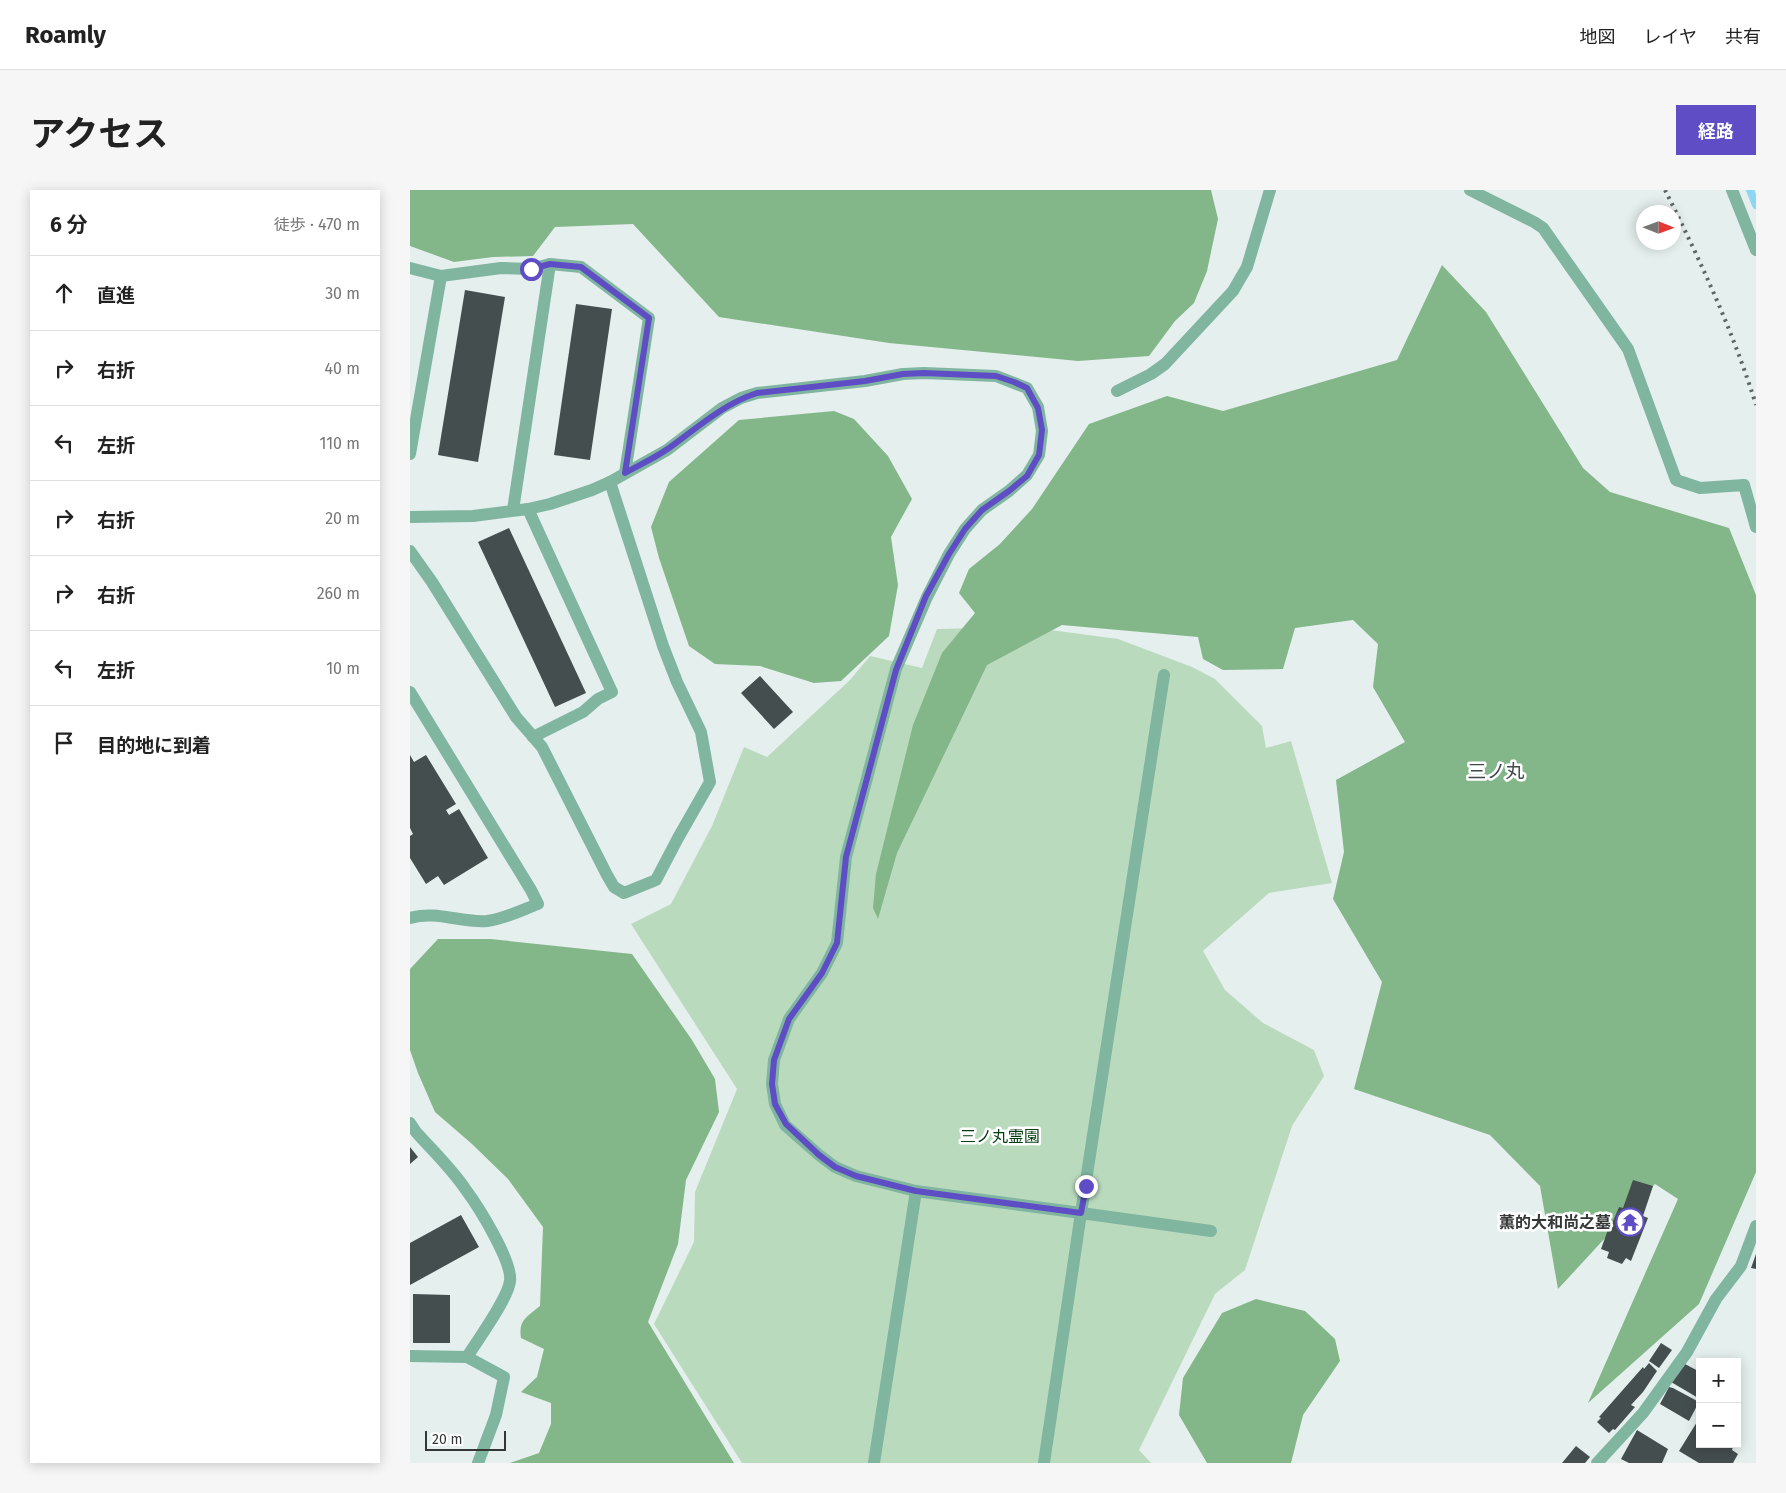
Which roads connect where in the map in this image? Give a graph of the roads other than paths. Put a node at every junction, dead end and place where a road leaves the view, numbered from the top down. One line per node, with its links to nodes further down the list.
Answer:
1 (1270, 190): 8 (street)
2 (1470, 190): 15 (street)
3 (1732, 190): 4 (street)
4 (1756, 250)
5 (550, 264): 7 (street); 10 (street); 13 (street)
6 (410, 268): 7 (street)
7 (441, 276): 9 (street)
8 (1117, 391)
9 (410, 454)
10 (625, 473): 11 (street); 22 (street)
11 (610, 482): 12 (street); 19 (street)
12 (528, 509): 13 (street); 19 (street)
13 (513, 510): 14 (street)
14 (410, 517)
15 (1756, 527)
16 (410, 551): 19 (street)
17 (1164, 675): 23 (street)
18 (410, 692): 20 (street)
19 (534, 737)
20 (410, 918)
21 (410, 1123): 27 (street)
22 (916, 1191): 23 (street); 29 (street)
23 (1081, 1213): 25 (street); 30 (street)
24 (1756, 1226): 31 (street)
25 (1211, 1232)
26 (410, 1356): 27 (street)
27 (467, 1358): 28 (street)
28 (478, 1463)
29 (874, 1463)
30 (1044, 1463)
31 (1597, 1463)

